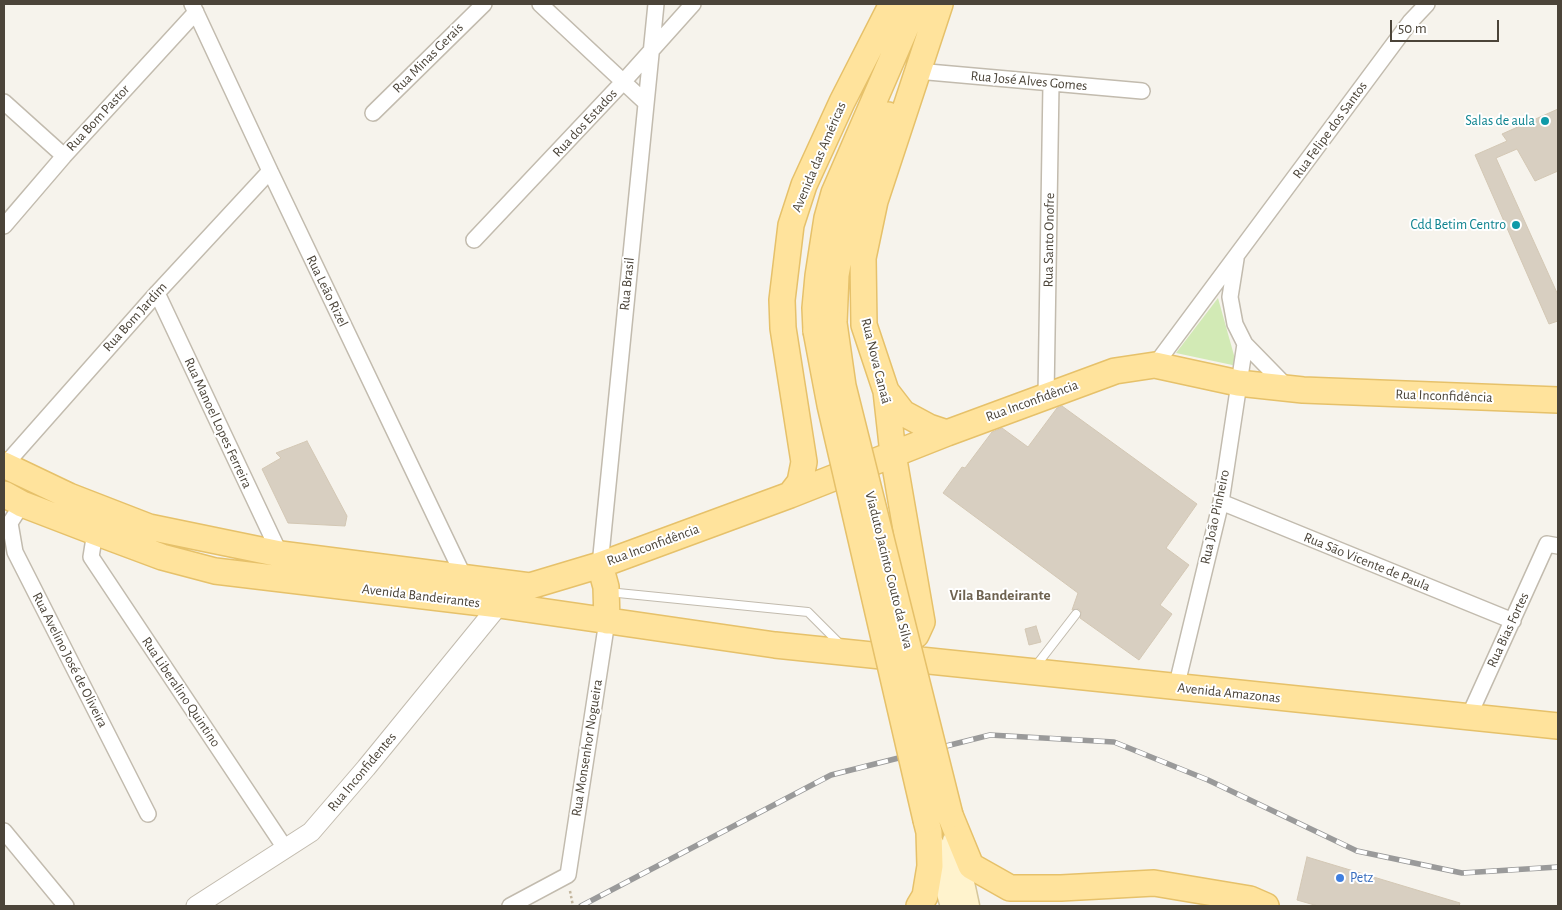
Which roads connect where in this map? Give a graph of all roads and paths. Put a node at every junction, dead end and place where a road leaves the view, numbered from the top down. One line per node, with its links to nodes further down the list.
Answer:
1 (484, 4): 17 (street, Rua Minas Gerais)
2 (540, 4): 12 (street)
3 (656, 4): 10 (street, Rua Brasil)
4 (693, 4): 10 (street, Rua dos Estados)
5 (892, 4): 36 (main road, Avenida das Américas)
6 (916, 4): 24 (main road, Avenida das Américas)
7 (939, 4): 11 (main road, Rua Nova Canaã); 24 (main road)
8 (1428, 4): 22 (street, Rua Felipe dos Santos)
9 (194, 8): 18 (street, Rua Bom Pastor); 19 (street, Rua Leão Rizel)
10 (651, 49): 12 (street, Rua dos Estados); 16 (street, Rua Brasil)
11 (917, 71): 13 (street, Rua José Alves Gomes); 29 (main road, Rua Nova Canaã)
12 (624, 81): 16 (street); 21 (street, Rua dos Estados)
13 (1051, 84): 14 (street, Rua José Alves Gomes); 30 (street, Rua Santo Onofre)
14 (1142, 91)
15 (4, 102): 18 (street)
16 (645, 102): 44 (street, Rua Brasil)
17 (373, 113)
18 (64, 156): 20 (street, Rua Bom Pastor)
19 (270, 171): 23 (street, Rua Bom Jardim); 45 (street, Rua Leão Rizel)
20 (4, 226)
21 (474, 240)
22 (1236, 258): 25 (street, Rua Felipe dos Santos); 26 (street, Rua Felipe dos Santos)
23 (156, 292): 34 (street, Rua Bom Jardim); 43 (street, Rua Manoel Lopes Ferreira)
24 (825, 327): 59 (main road, Viaduto Jacinto Couto da Silva, bridge)
25 (1245, 344): 27 (street, Rua João Pinheiro); 28 (street, Rua Felipe dos Santos)
26 (1155, 365): 27 (main road, Rua Inconfidência); 30 (main road, Rua Inconfidência)
27 (1238, 383): 28 (main road, Rua Inconfidência); 39 (street, Rua João Pinheiro)
28 (1288, 388): 31 (main road, Rua Inconfidência)
29 (886, 391): 32 (main road); 33 (main road, Rua Nova Canaã)
30 (1046, 396): 32 (main road, Rua Inconfidência)
31 (1558, 400)
32 (947, 433): 33 (main road, Rua Inconfidência)
33 (894, 454): 36 (main road, Rua Inconfidência); 52 (main road, Rua Nova Canaã)
34 (4, 466): 37 (main road, Avenida Bandeirantes)
35 (4, 476): 37 (main road)
36 (790, 495): 44 (main road, Rua Inconfidência)
37 (68, 496): 43 (main road, Avenida Bandeirantes)
38 (13, 499): 40 (main road, Avenida Bandeirantes); 41 (street, Rua Avelino José de Oliveira)
39 (1221, 502): 51 (street, Rua São Vicente de Paula); 55 (street, Rua João Pinheiro)
40 (95, 532): 48 (main road, Avenida Bandeirantes); 61 (street, Rua Liberalino Quintino)
41 (8, 541): 58 (street, Rua Avelino José de Oliveira)
42 (1553, 545): 51 (street, Rua Bias Fortes)
43 (280, 554): 45 (main road, Avenida Bandeirantes)
44 (600, 565): 46 (main road, Rua Inconfidência); 47 (main road)
45 (464, 577): 46 (main road, Avenida Bandeirantes)
46 (530, 586)
47 (606, 592): 50 (main road); 52 (lane)
48 (499, 605): 50 (main road, Avenida Bandeirantes); 61 (street, Rua Inconfidentes)
49 (1076, 614): 54 (lane)
50 (607, 621): 52 (main road, Avenida Bandeirantes); 64 (street, Rua Monsenhor Nogueira)
51 (1513, 621): 56 (street, Rua Bias Fortes)
52 (854, 654): 53 (main road, Avenida Bandeirantes)
53 (900, 659): 54 (main road, Avenida Amazonas)
54 (1031, 672): 55 (main road, Avenida Amazonas)
55 (1176, 688): 56 (main road, Avenida Amazonas)
56 (1469, 716): 57 (main road, Avenida Amazonas)
57 (1558, 726)
58 (148, 814)
59 (939, 823): 65 (main road); 66 (main road, Viaduto Jacinto Couto da Silva); 67 (main road, Viaduto Jacinto Couto da Silva); 68 (main road)
60 (4, 831): 62 (street)
61 (285, 848): 63 (street, Rua Inconfidentes)
62 (66, 906)
63 (196, 906)
64 (510, 906)
65 (919, 906)
66 (952, 906)
67 (968, 906)
68 (1266, 906)

